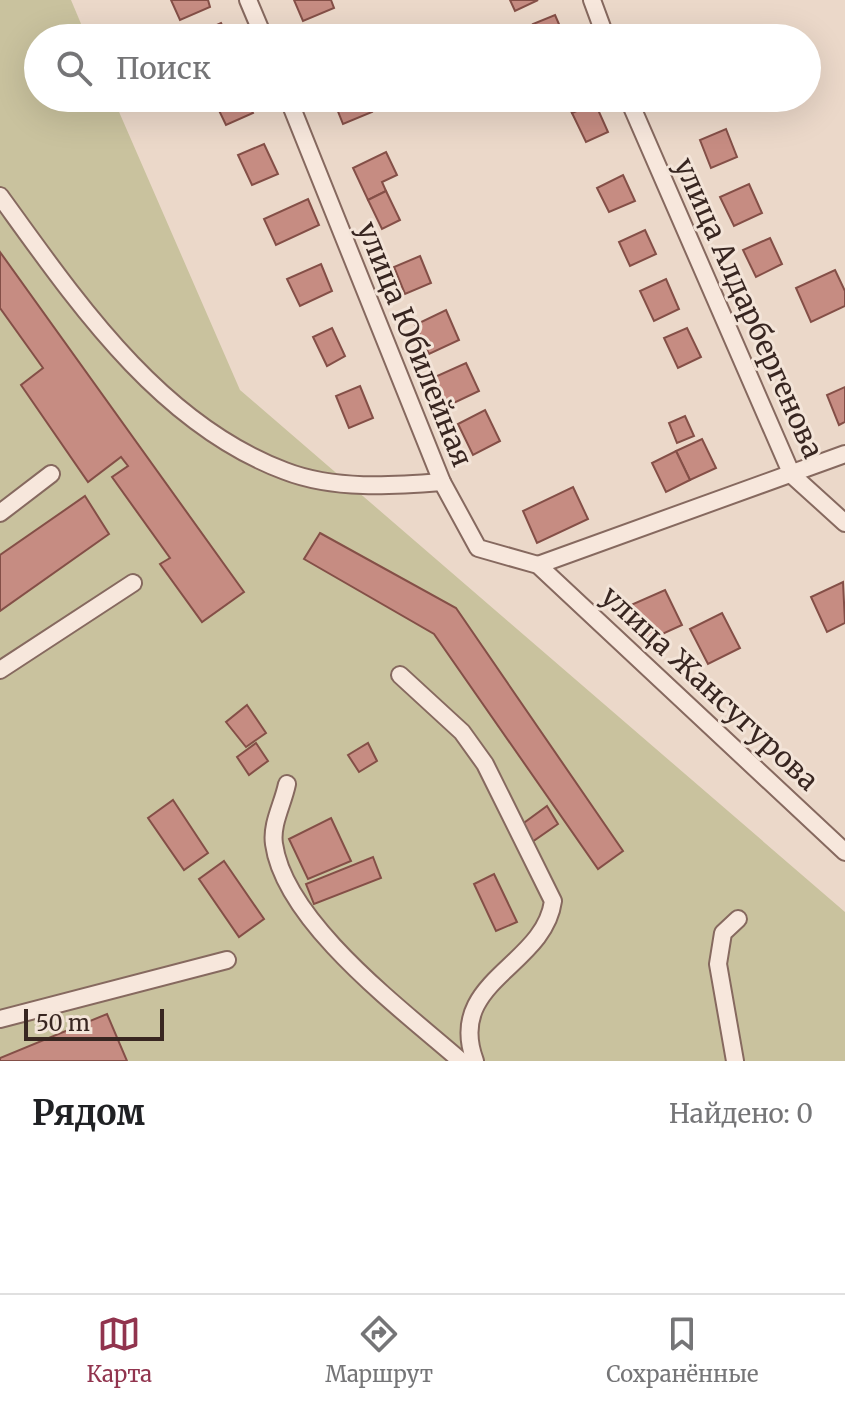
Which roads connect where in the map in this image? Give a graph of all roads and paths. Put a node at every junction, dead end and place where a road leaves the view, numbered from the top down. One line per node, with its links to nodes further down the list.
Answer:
1 (248, 0): 3 (street)
2 (592, 0): 4 (street)
3 (258, 24)
4 (601, 24)
5 (294, 112): 11 (street, улица Юбилейная)
6 (634, 112): 10 (street, улица Алдарбергенова)
7 (0, 196): 11 (street)
8 (845, 454): 10 (street)
9 (51, 474): 12 (street)
10 (792, 475): 13 (street, улица Алдарбергенова); 14 (street)
11 (442, 482): 14 (street, улица Юбилейная)
12 (0, 513)
13 (845, 523)
14 (538, 565): 19 (street, улица Жансугурова)
15 (133, 583): 16 (street)
16 (0, 670)
17 (400, 675): 24 (street)
18 (287, 784): 23 (street)
19 (844, 849)
20 (738, 919): 25 (street)
21 (227, 960): 22 (street)
22 (0, 1019)
23 (461, 1061)
24 (475, 1061)
25 (735, 1061)

